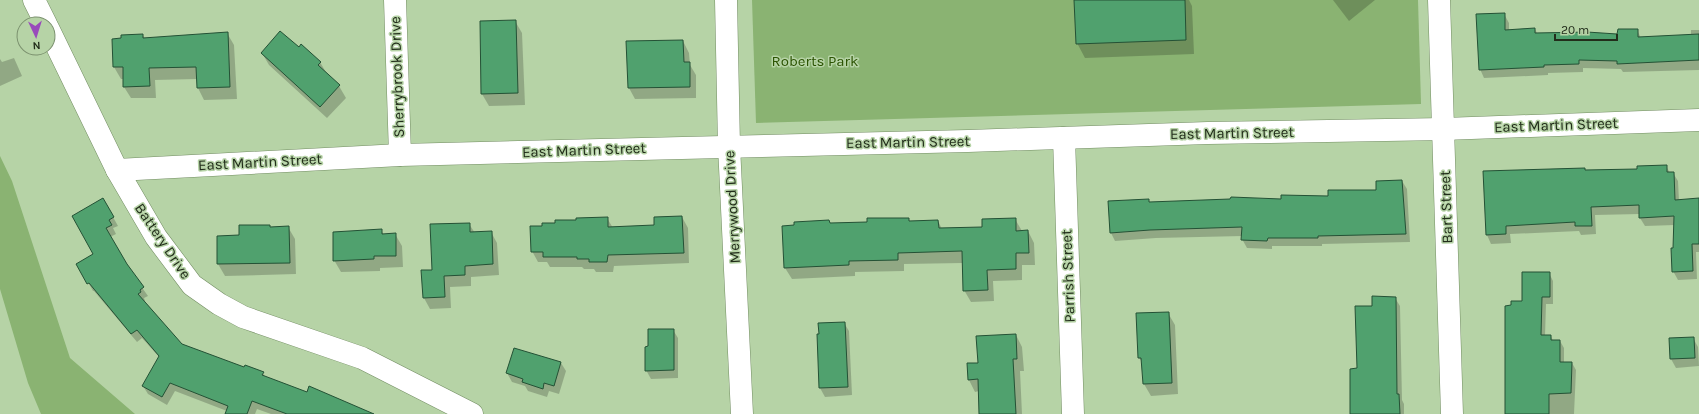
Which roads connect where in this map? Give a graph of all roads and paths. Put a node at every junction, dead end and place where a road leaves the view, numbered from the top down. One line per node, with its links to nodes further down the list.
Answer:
1 (34, 0): 5 (street)
2 (394, 0): 11 (street, Sherrybrook Drive)
3 (726, 0): 10 (street, Merrywood Drive)
4 (1439, 0): 8 (street, Bart Street)
5 (42, 16)
6 (56, 44): 12 (street, Battery Drive)
7 (1699, 120): 8 (street, East Martin Street)
8 (1444, 129): 9 (street, East Martin Street); 16 (street, Bart Street)
9 (1064, 138): 10 (street, East Martin Street); 15 (street, Parrish Street)
10 (729, 146): 11 (street, East Martin Street); 14 (street, Merrywood Drive)
11 (400, 155): 12 (street, East Martin Street)
12 (117, 170): 13 (street, Battery Drive)
13 (472, 414)
14 (742, 414)
15 (1073, 414)
16 (1452, 414)

